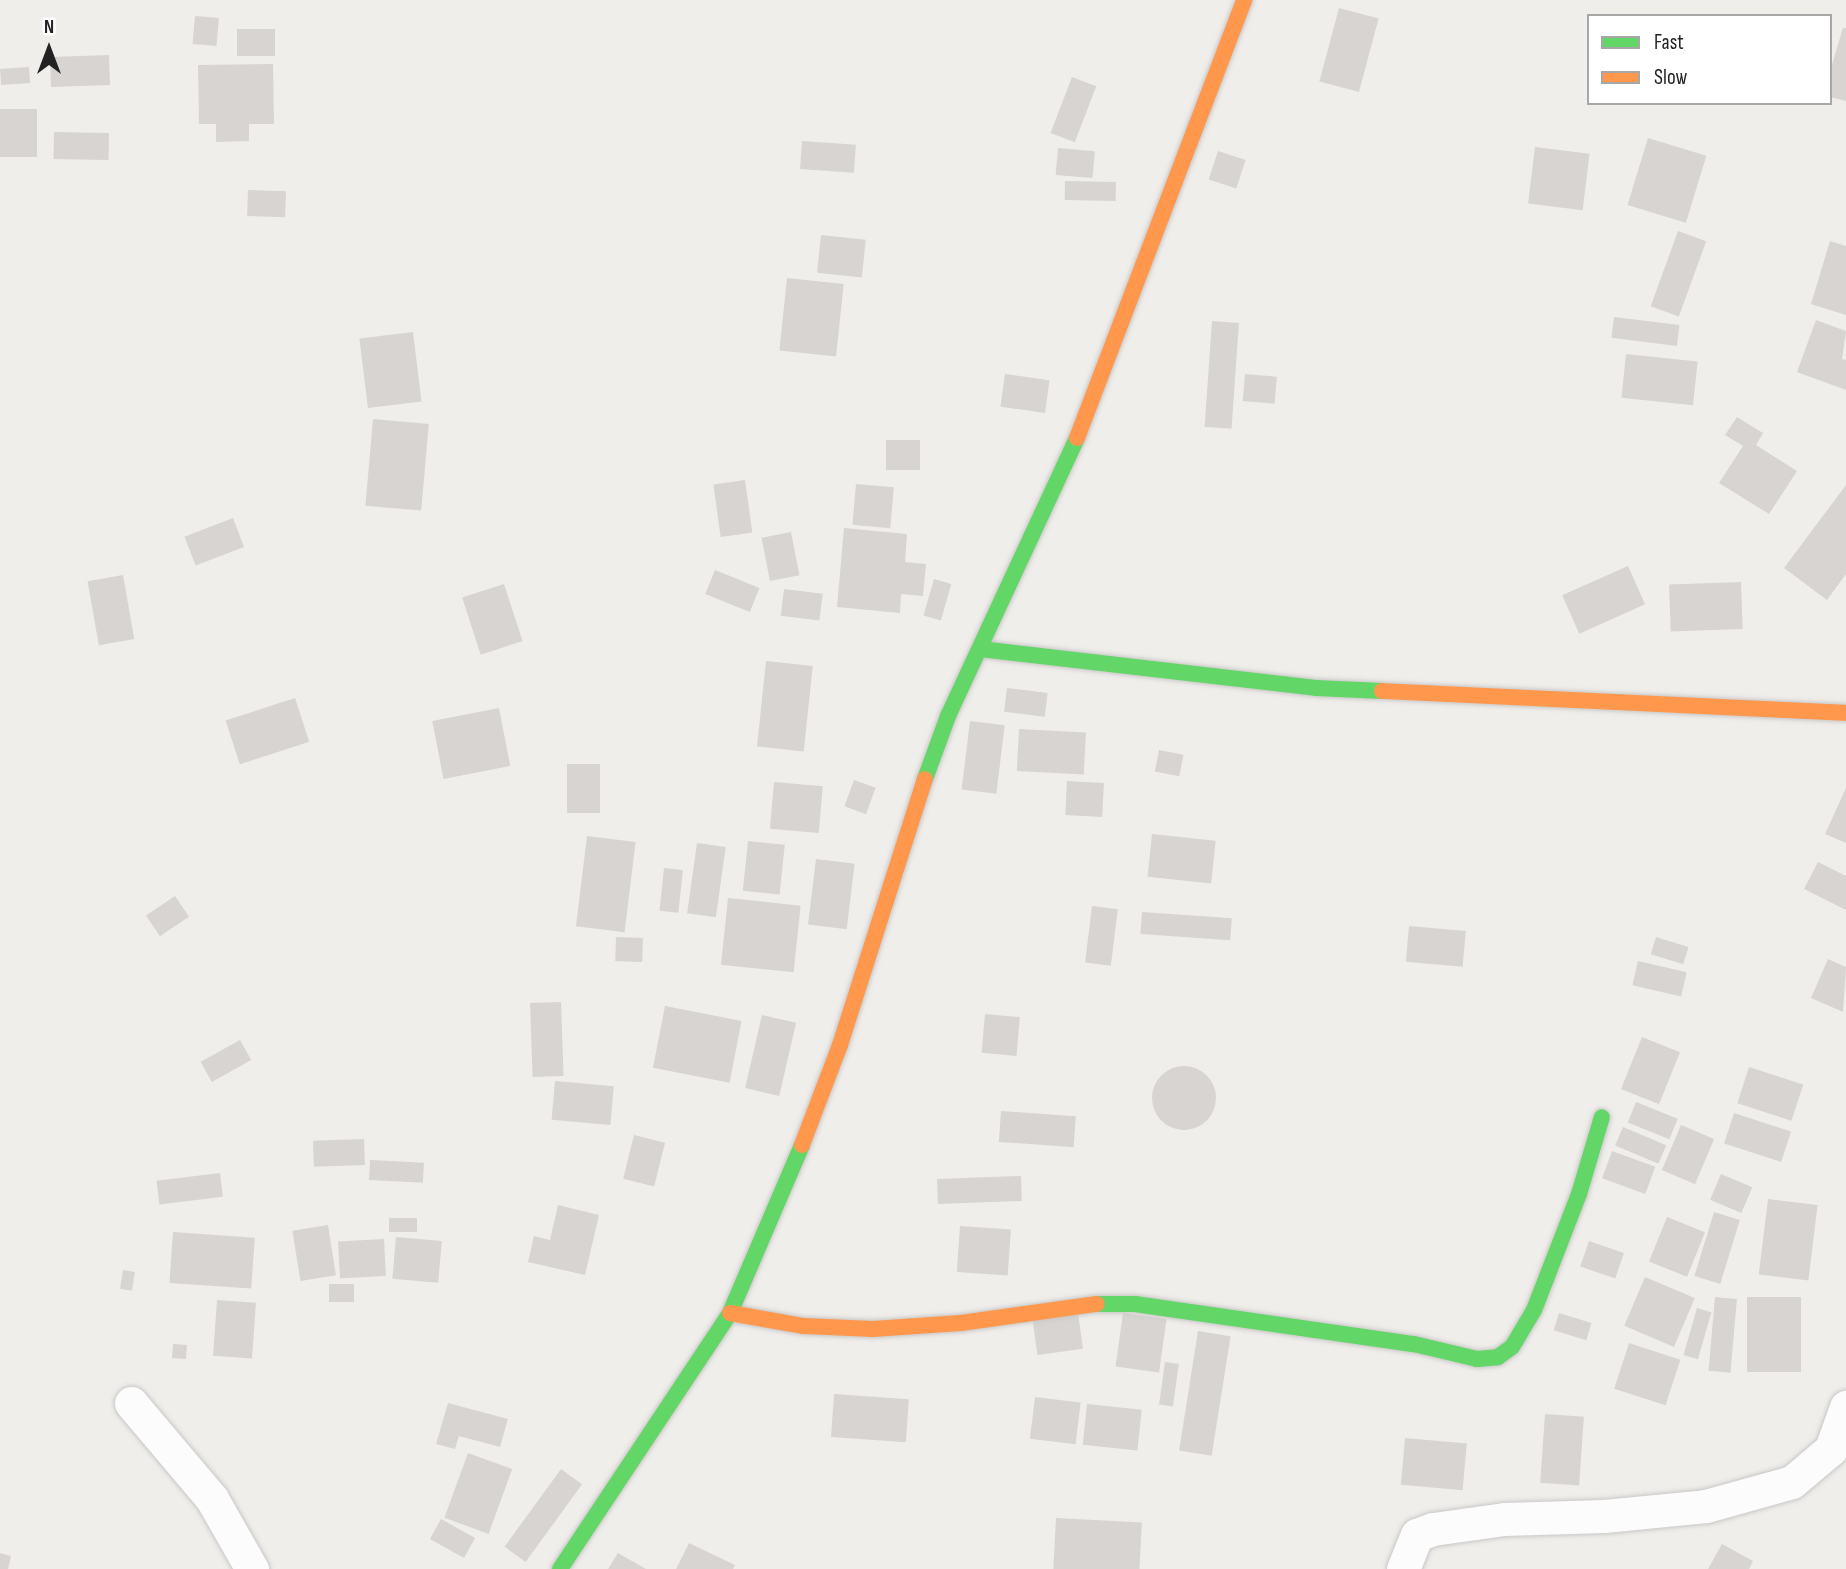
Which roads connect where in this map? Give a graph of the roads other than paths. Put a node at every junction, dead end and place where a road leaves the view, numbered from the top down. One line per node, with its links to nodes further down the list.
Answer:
1 (1244, 0): 2 (street)
2 (980, 649): 3 (street); 5 (street)
3 (1846, 713)
4 (1602, 1117): 5 (street)
5 (730, 1313): 9 (street)
6 (131, 1403): 8 (street)
7 (1846, 1407): 10 (street)
8 (252, 1569)
9 (560, 1569)
10 (1403, 1569)

